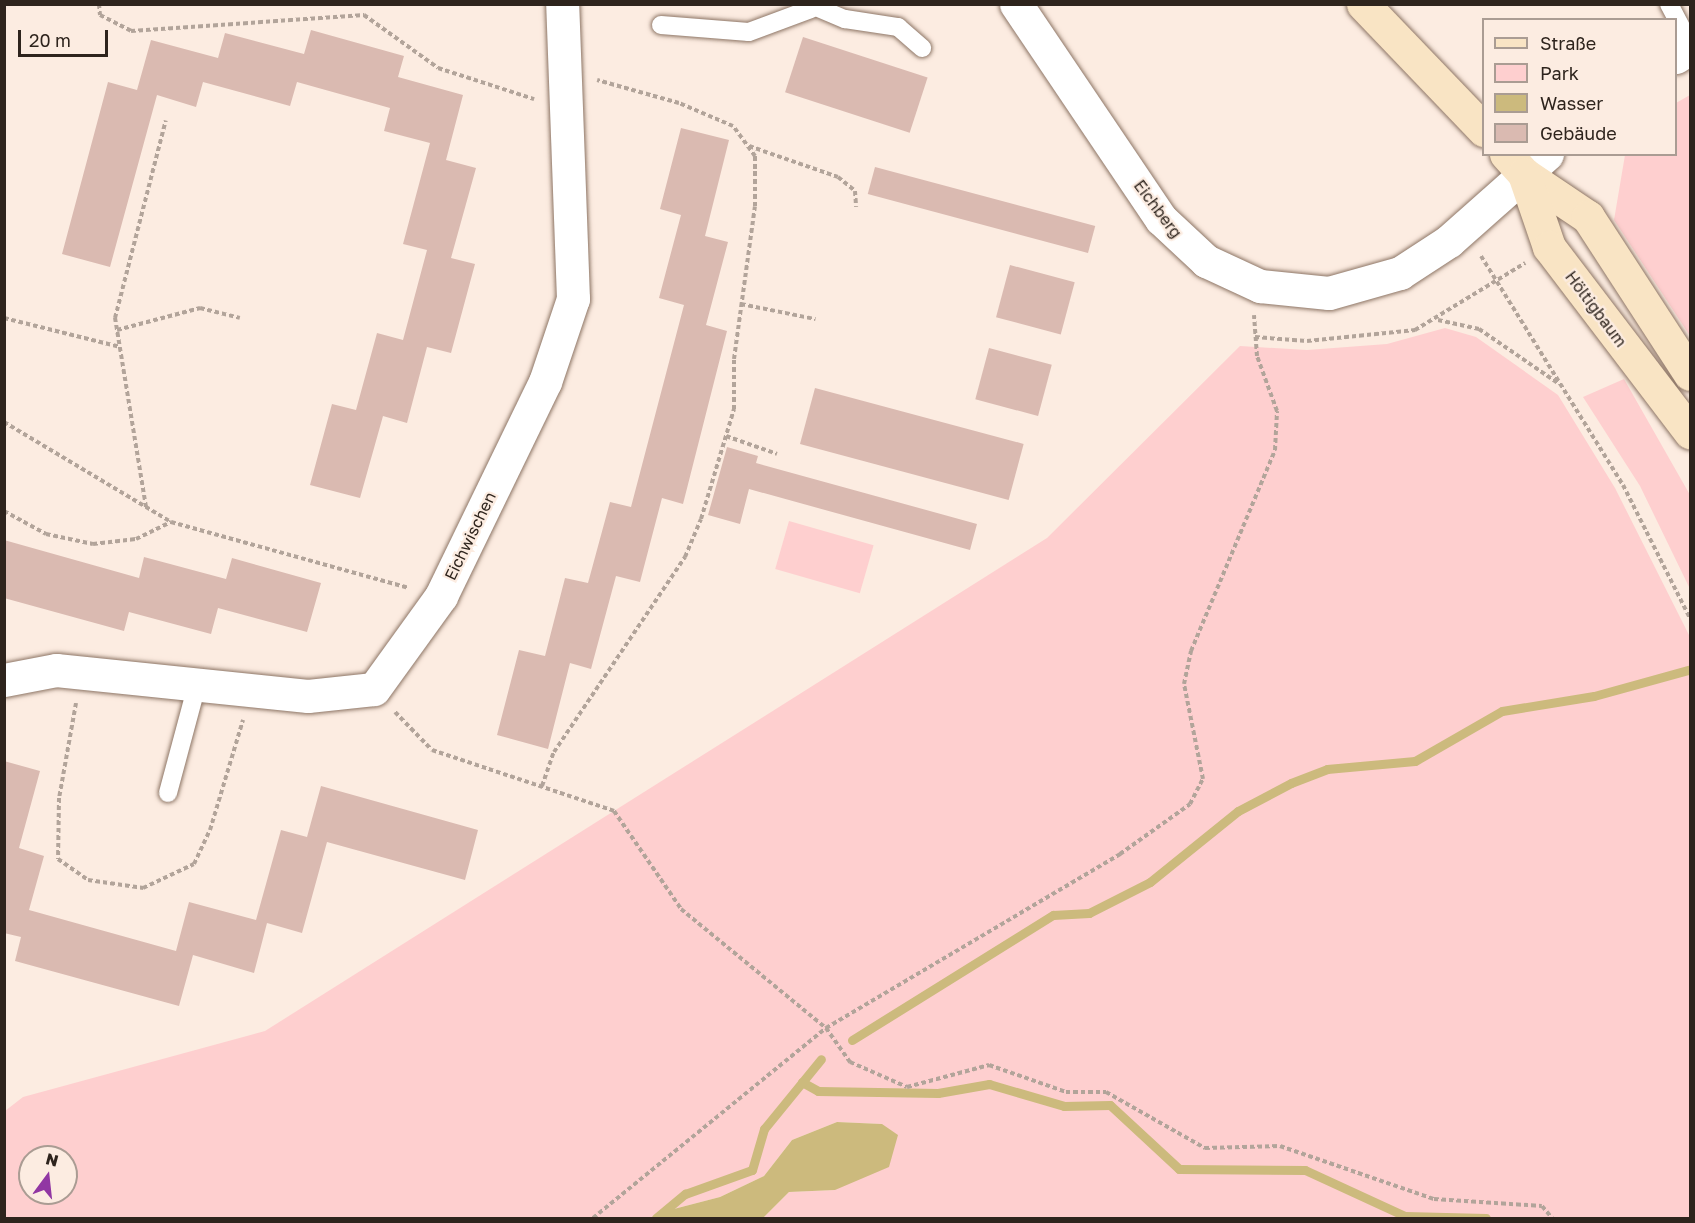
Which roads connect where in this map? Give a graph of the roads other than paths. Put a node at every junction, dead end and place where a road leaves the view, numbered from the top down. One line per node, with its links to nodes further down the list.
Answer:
1 (562, 4): 17 (street, Eichwischen)
2 (1016, 4): 13 (street, Eichberg)
3 (1363, 4): 12 (main road)
4 (1669, 4): 6 (lane)
5 (810, 7): 8 (lane); 10 (lane)
6 (1676, 18)
7 (1677, 20): 9 (lane)
8 (661, 25)
9 (1690, 46): 11 (street)
10 (922, 48)
11 (1677, 56)
12 (1482, 128)
13 (1526, 161): 14 (main road); 15 (main road, Höltigbaum)
14 (1690, 374)
15 (1690, 432)
16 (4, 680): 17 (street)
17 (197, 685): 18 (lane)
18 (168, 792)

